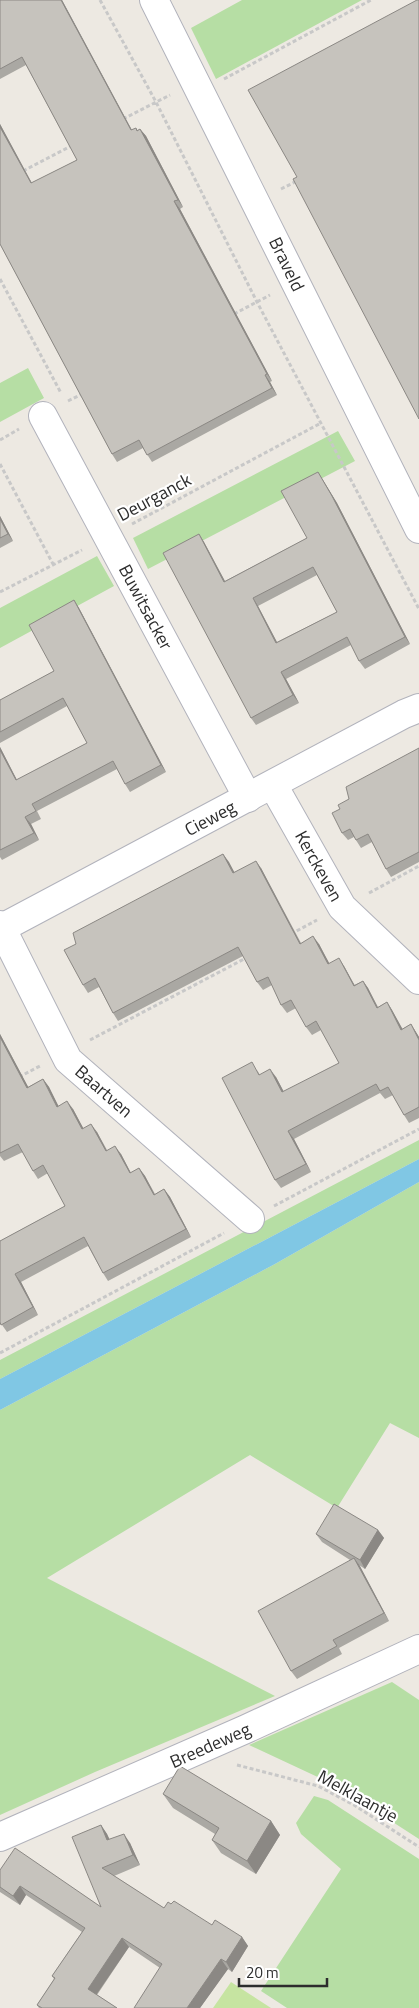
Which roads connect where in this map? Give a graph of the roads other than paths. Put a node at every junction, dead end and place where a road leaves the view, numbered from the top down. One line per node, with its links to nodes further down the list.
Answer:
1 (154, 0): 3 (street, Braveld)
2 (54, 409): 6 (street, Buwitsacker)
3 (419, 529)
4 (419, 708): 5 (street, Cieweg)
5 (273, 784): 6 (street, Cieweg); 8 (street, Kerckeven)
6 (248, 798): 7 (street, Cieweg)
7 (1, 927): 9 (street, Baartven)
8 (419, 980)
9 (250, 1219)
10 (419, 1649): 11 (street, Breedeweg)
11 (0, 1837)

